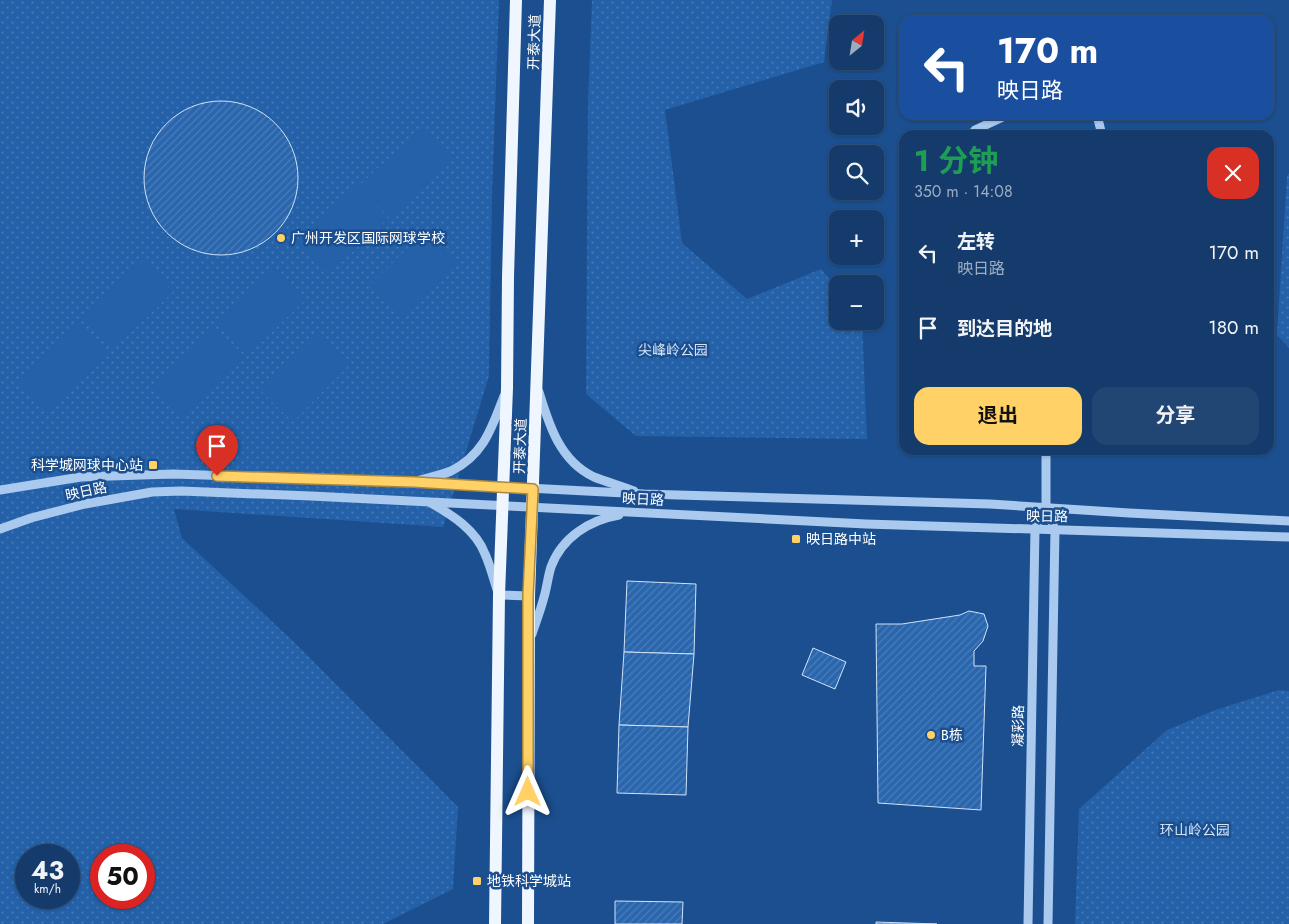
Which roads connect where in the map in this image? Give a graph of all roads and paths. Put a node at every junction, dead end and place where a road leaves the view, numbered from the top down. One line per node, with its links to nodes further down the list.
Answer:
1 (516, 0): 6 (main road, 开泰大道)
2 (550, 0): 5 (main road, 开泰大道)
3 (996, 120): 4 (street)
4 (975, 130)
5 (537, 386): 10 (main road, 开泰大道); 12 (street)
6 (507, 388): 8 (street); 9 (main road, 开泰大道)
7 (1046, 455): 16 (street)
8 (414, 482): 9 (street, 映日路); 11 (street, 映日路)
9 (502, 488): 10 (street, 映日路); 14 (main road, 开泰大道)
10 (533, 489): 12 (street, 映日路); 15 (main road, 开泰大道)
11 (0, 490)
12 (644, 494): 16 (street, 映日路)
13 (429, 501): 14 (street, 映日路); 19 (street, 映日路); 23 (street)
14 (502, 506): 15 (street, 映日路); 23 (main road, 开泰大道)
15 (533, 508): 17 (street, 映日路); 24 (main road, 开泰大道)
16 (1046, 508): 18 (street, 映日路); 20 (street); 21 (street)
17 (634, 512): 20 (street, 映日路); 25 (street)
18 (1289, 521)
19 (0, 529)
20 (1035, 529): 21 (street, 映日路); 28 (street, 凝彩路)
21 (1055, 530): 22 (street, 映日路); 29 (street)
22 (1289, 537)
23 (499, 595): 24 (street); 26 (main road, 开泰大道)
24 (528, 596): 25 (main road, 开泰大道)
25 (529, 641): 27 (main road, 开泰大道)
26 (495, 924)
27 (528, 924)
28 (1028, 924)
29 (1048, 924)

